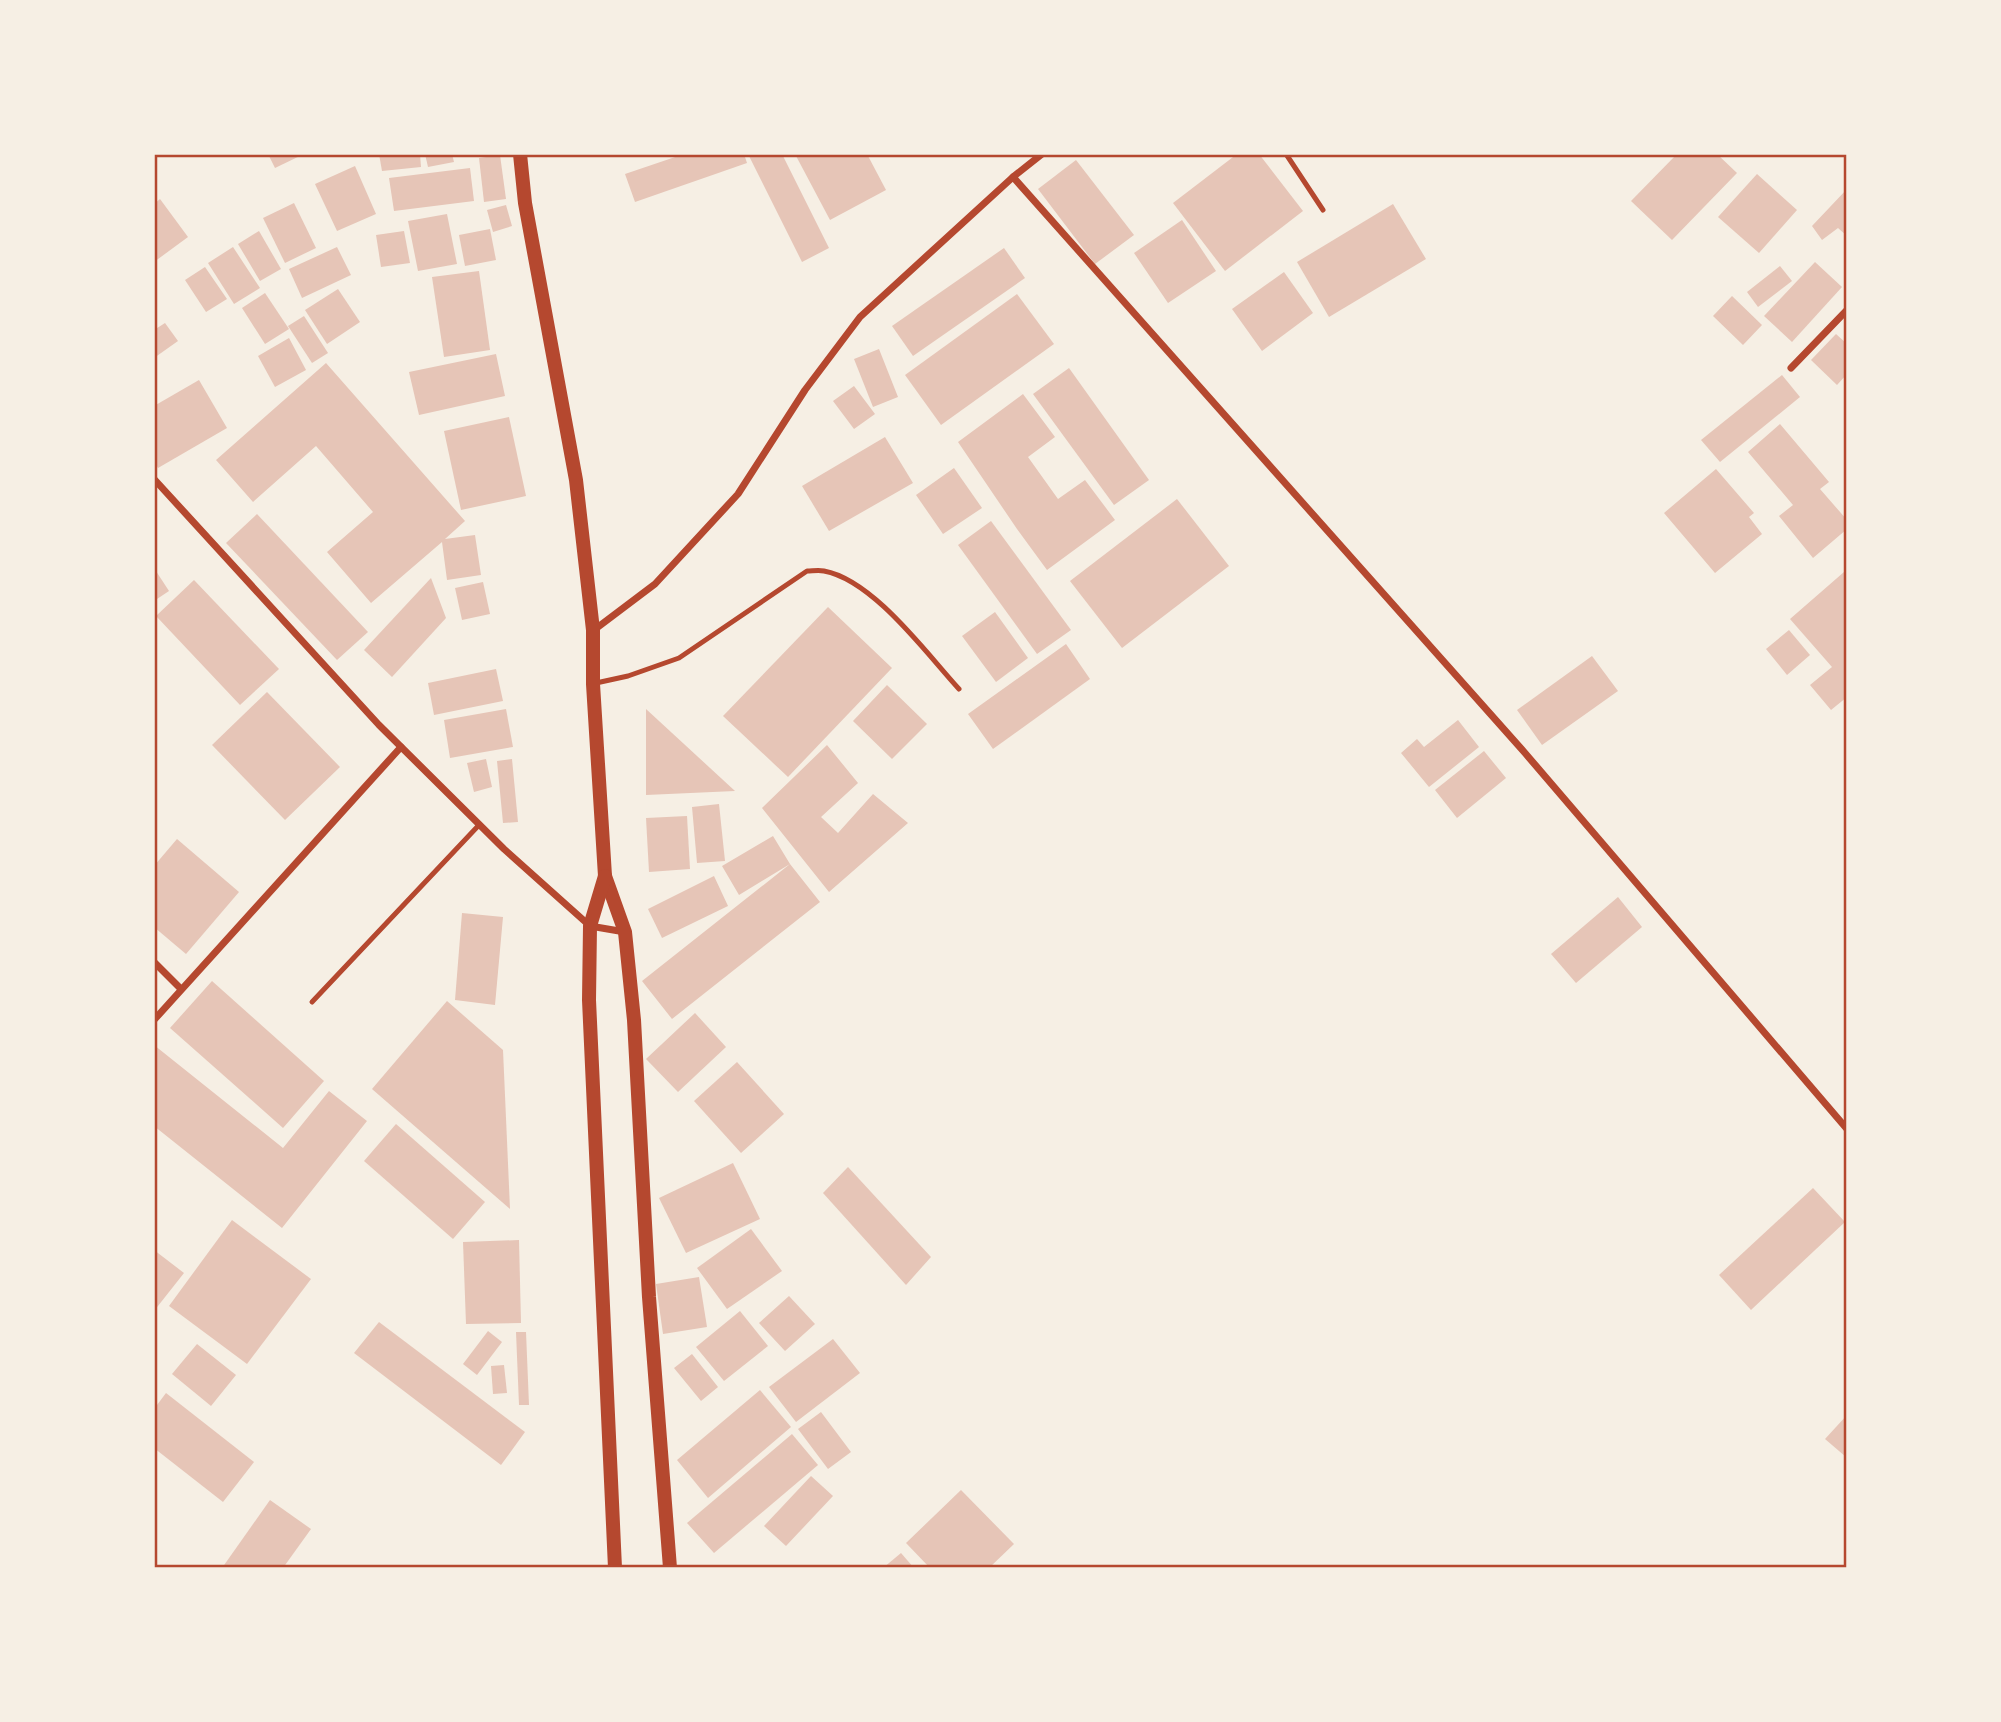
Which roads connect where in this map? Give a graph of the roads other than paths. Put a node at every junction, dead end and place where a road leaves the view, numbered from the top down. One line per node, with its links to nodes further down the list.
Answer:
1 (520, 154): 9 (main road)
2 (1042, 154): 4 (street)
3 (1286, 154): 5 (lane)
4 (1013, 177): 9 (street); 21 (street)
5 (1323, 210)
6 (1847, 310): 7 (street)
7 (1791, 368)
8 (154, 480): 12 (street)
9 (593, 630): 10 (main road)
10 (593, 684): 11 (lane); 14 (main road)
11 (959, 690)
12 (401, 747): 13 (street); 18 (street)
13 (479, 825): 15 (street); 19 (lane)
14 (605, 876): 15 (main road); 16 (main road)
15 (590, 926): 16 (street); 22 (main road)
16 (625, 932): 23 (main road)
17 (154, 962): 18 (street)
18 (181, 989): 20 (street)
19 (312, 1002)
20 (154, 1020)
21 (1847, 1129)
22 (615, 1568)
23 (670, 1568)

